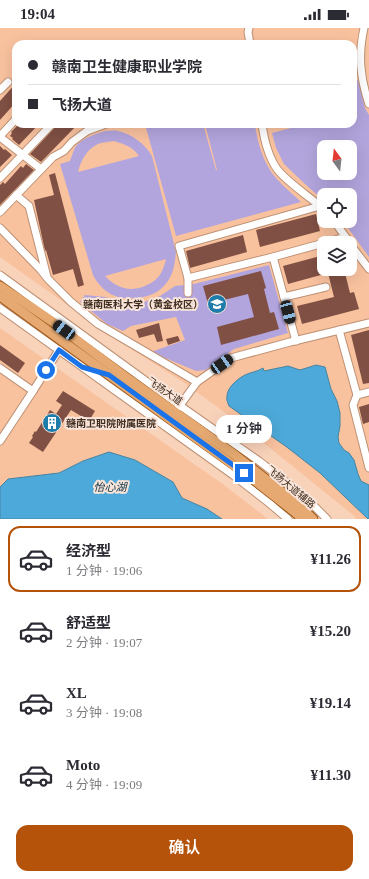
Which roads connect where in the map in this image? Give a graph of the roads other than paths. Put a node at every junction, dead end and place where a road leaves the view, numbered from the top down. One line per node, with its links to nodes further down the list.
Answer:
1 (249, 28): 3 (street)
2 (364, 28): 4 (street)
3 (249, 40)
4 (361, 76): 5 (street); 8 (street)
5 (357, 77)
6 (8, 82): 7 (street)
7 (0, 90)
8 (369, 104)
9 (12, 123): 13 (street)
10 (48, 128): 14 (street)
11 (95, 128): 15 (street)
12 (263, 128): 18 (street)
13 (0, 136): 14 (street)
14 (22, 154): 15 (street); 16 (street)
15 (41, 169): 17 (street)
16 (0, 178)
17 (16, 195): 20 (street); 28 (street)
18 (317, 204)
19 (317, 209): 27 (street)
20 (0, 212)
21 (0, 228): 28 (street)
22 (317, 245): 24 (street)
23 (357, 253): 25 (street)
24 (273, 257): 27 (street); 32 (street)
25 (369, 269)
26 (0, 275): 38 (street, 飞扬大道辅路)
27 (188, 278): 31 (street)
28 (48, 279): 47 (street)
29 (0, 286): 35 (main road, 飞扬大道)
30 (326, 287): 32 (street)
31 (188, 293)
32 (284, 297): 40 (street)
33 (4, 298): 37 (street); 45 (main road, 飞扬大道)
34 (0, 308): 37 (street)
35 (53, 322): 38 (street); 46 (main road, 飞扬大道)
36 (369, 323): 39 (street)
37 (23, 324): 41 (street)
38 (73, 328): 42 (street, 飞扬大道辅路)
39 (339, 330): 40 (street); 50 (street)
40 (296, 341): 47 (street)
41 (59, 350): 43 (street); 48 (street)
42 (111, 354): 46 (street); 51 (street, 飞扬大道辅路)
43 (82, 367): 45 (street); 59 (street)
44 (0, 368): 48 (street)
45 (109, 375): 51 (main road, 飞扬大道)
46 (130, 380): 51 (main road, 飞扬大道)
47 (197, 382): 51 (street)
48 (33, 391): 54 (street)
49 (369, 392): 50 (street)
50 (357, 395): 53 (street)
51 (174, 412): 55 (main road, 飞扬大道); 56 (main road, 飞扬大道); 57 (street, 飞扬大道辅路)
52 (369, 433): 53 (street)
53 (361, 435): 58 (street)
54 (0, 441)
55 (214, 451): 59 (street); 61 (main road, 飞扬大道)
56 (235, 455): 57 (street); 63 (main road, 飞扬大道)
57 (259, 461): 64 (street, 飞扬大道辅路)
58 (369, 468)
59 (233, 475): 60 (street)
60 (269, 503): 61 (street); 62 (street)
61 (299, 516)
62 (288, 519)
63 (313, 519)
64 (327, 519)

